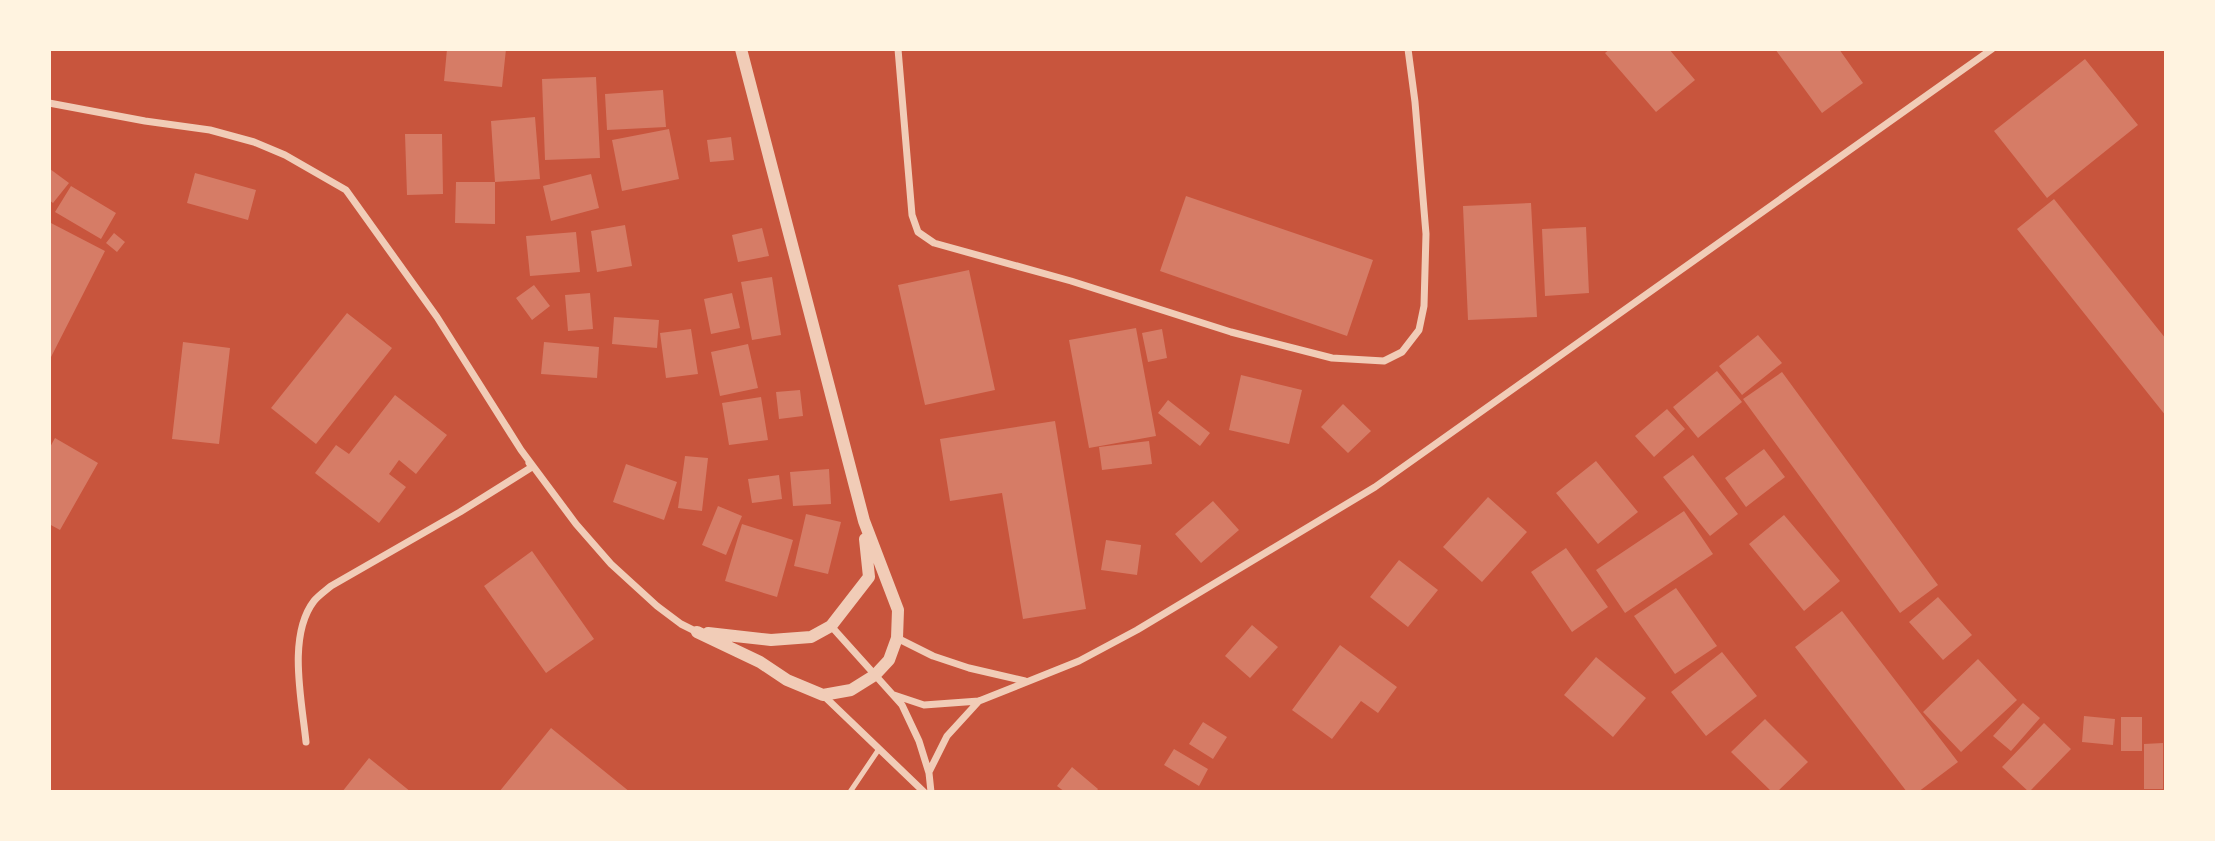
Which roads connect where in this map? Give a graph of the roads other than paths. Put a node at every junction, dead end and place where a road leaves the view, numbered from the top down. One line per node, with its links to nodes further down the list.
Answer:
1 (741, 49): 7 (street)
2 (898, 49): 3 (street)
3 (1408, 49)
4 (1992, 49): 12 (street)
5 (49, 103): 6 (street)
6 (521, 450): 9 (street); 16 (street)
7 (863, 521): 8 (street); 10 (street)
8 (831, 626): 9 (street); 11 (street)
9 (697, 632): 13 (street)
10 (897, 638): 11 (street); 12 (street)
11 (875, 675): 13 (street); 14 (street)
12 (1026, 681): 15 (street)
13 (823, 695): 17 (street)
14 (894, 695): 15 (street); 18 (street)
15 (979, 701): 18 (street)
16 (306, 742)
17 (879, 749): 19 (lane); 20 (street)
18 (929, 773): 21 (street)
19 (850, 792)
20 (924, 792)
21 (931, 792)

